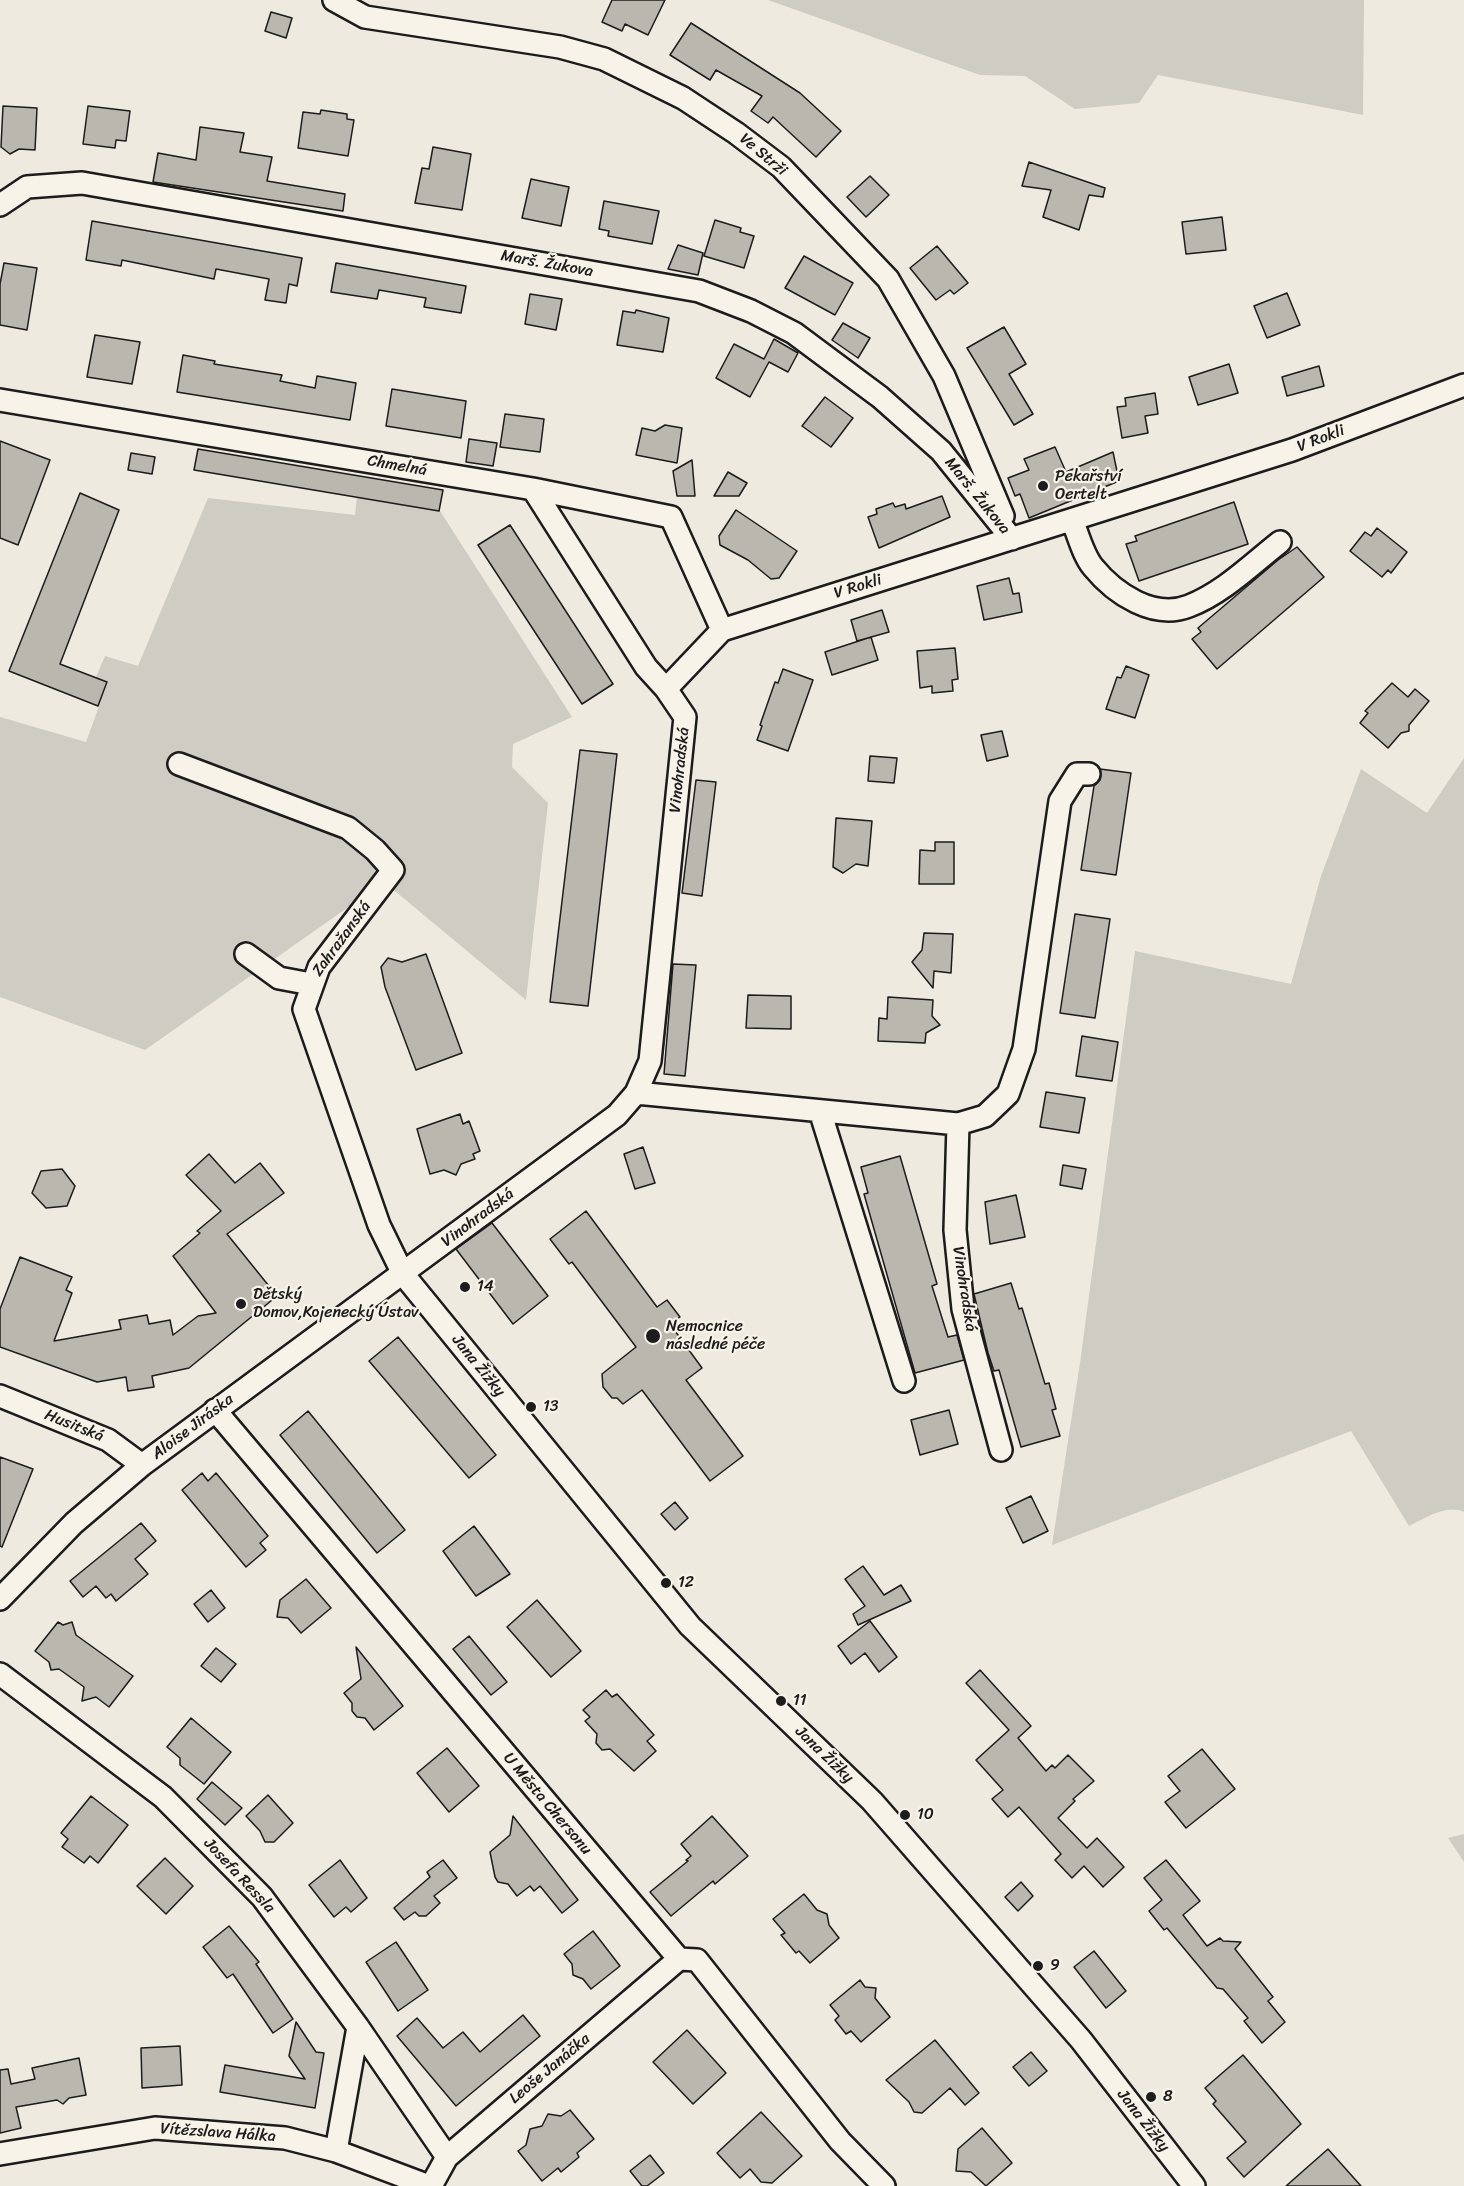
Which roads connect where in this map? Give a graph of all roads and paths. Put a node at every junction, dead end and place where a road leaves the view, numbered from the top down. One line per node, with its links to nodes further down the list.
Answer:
1 (334, 0): 7 (street, Ve Strži)
2 (0, 205): 7 (street, Marš. Žukova)
3 (1464, 385): 6 (street, V Rokli)
4 (0, 400): 5 (street, Chmelná)
5 (533, 489): 9 (street, Chmelná); 10 (street, Vinohradská)
6 (1072, 520): 7 (street, V Rokli); 8 (street)
7 (1012, 539): 9 (street, V Rokli)
8 (1280, 542)
9 (722, 630): 10 (street, V Rokli)
10 (666, 689): 15 (street, Vinohradská)
11 (179, 764): 14 (street, Zahražanská)
12 (1089, 774): 17 (street)
13 (246, 954): 14 (street)
14 (311, 984): 18 (street, Zahražanská)
15 (636, 1093): 16 (street); 18 (street, Vinohradská)
16 (820, 1111): 17 (street); 19 (street)
17 (958, 1124): 22 (street, Vinohradská)
18 (403, 1274): 21 (street, Aloise Jiráska); 33 (street, Jana Žižky)
19 (904, 1381)
20 (0, 1396): 23 (street, Husitská)
21 (215, 1410): 23 (street, Aloise Jiráska); 26 (street, U Města Chersonu)
22 (1001, 1450)
23 (142, 1465): 24 (street, Aloise Jiráska)
24 (0, 1599)
25 (0, 1674): 27 (street, Josefa Ressla)
26 (679, 1959): 30 (street, Leoše Janáčka); 32 (street, U Města Chersonu)
27 (358, 2027): 28 (street); 30 (street, Josefa Ressla)
28 (336, 2151): 29 (street, Vítězslava Hálka); 31 (street, Vítězslava Hálka)
29 (0, 2154)
30 (447, 2157): 31 (street, Leoše Janáčka)
31 (430, 2186)
32 (884, 2186)
33 (1194, 2186)

